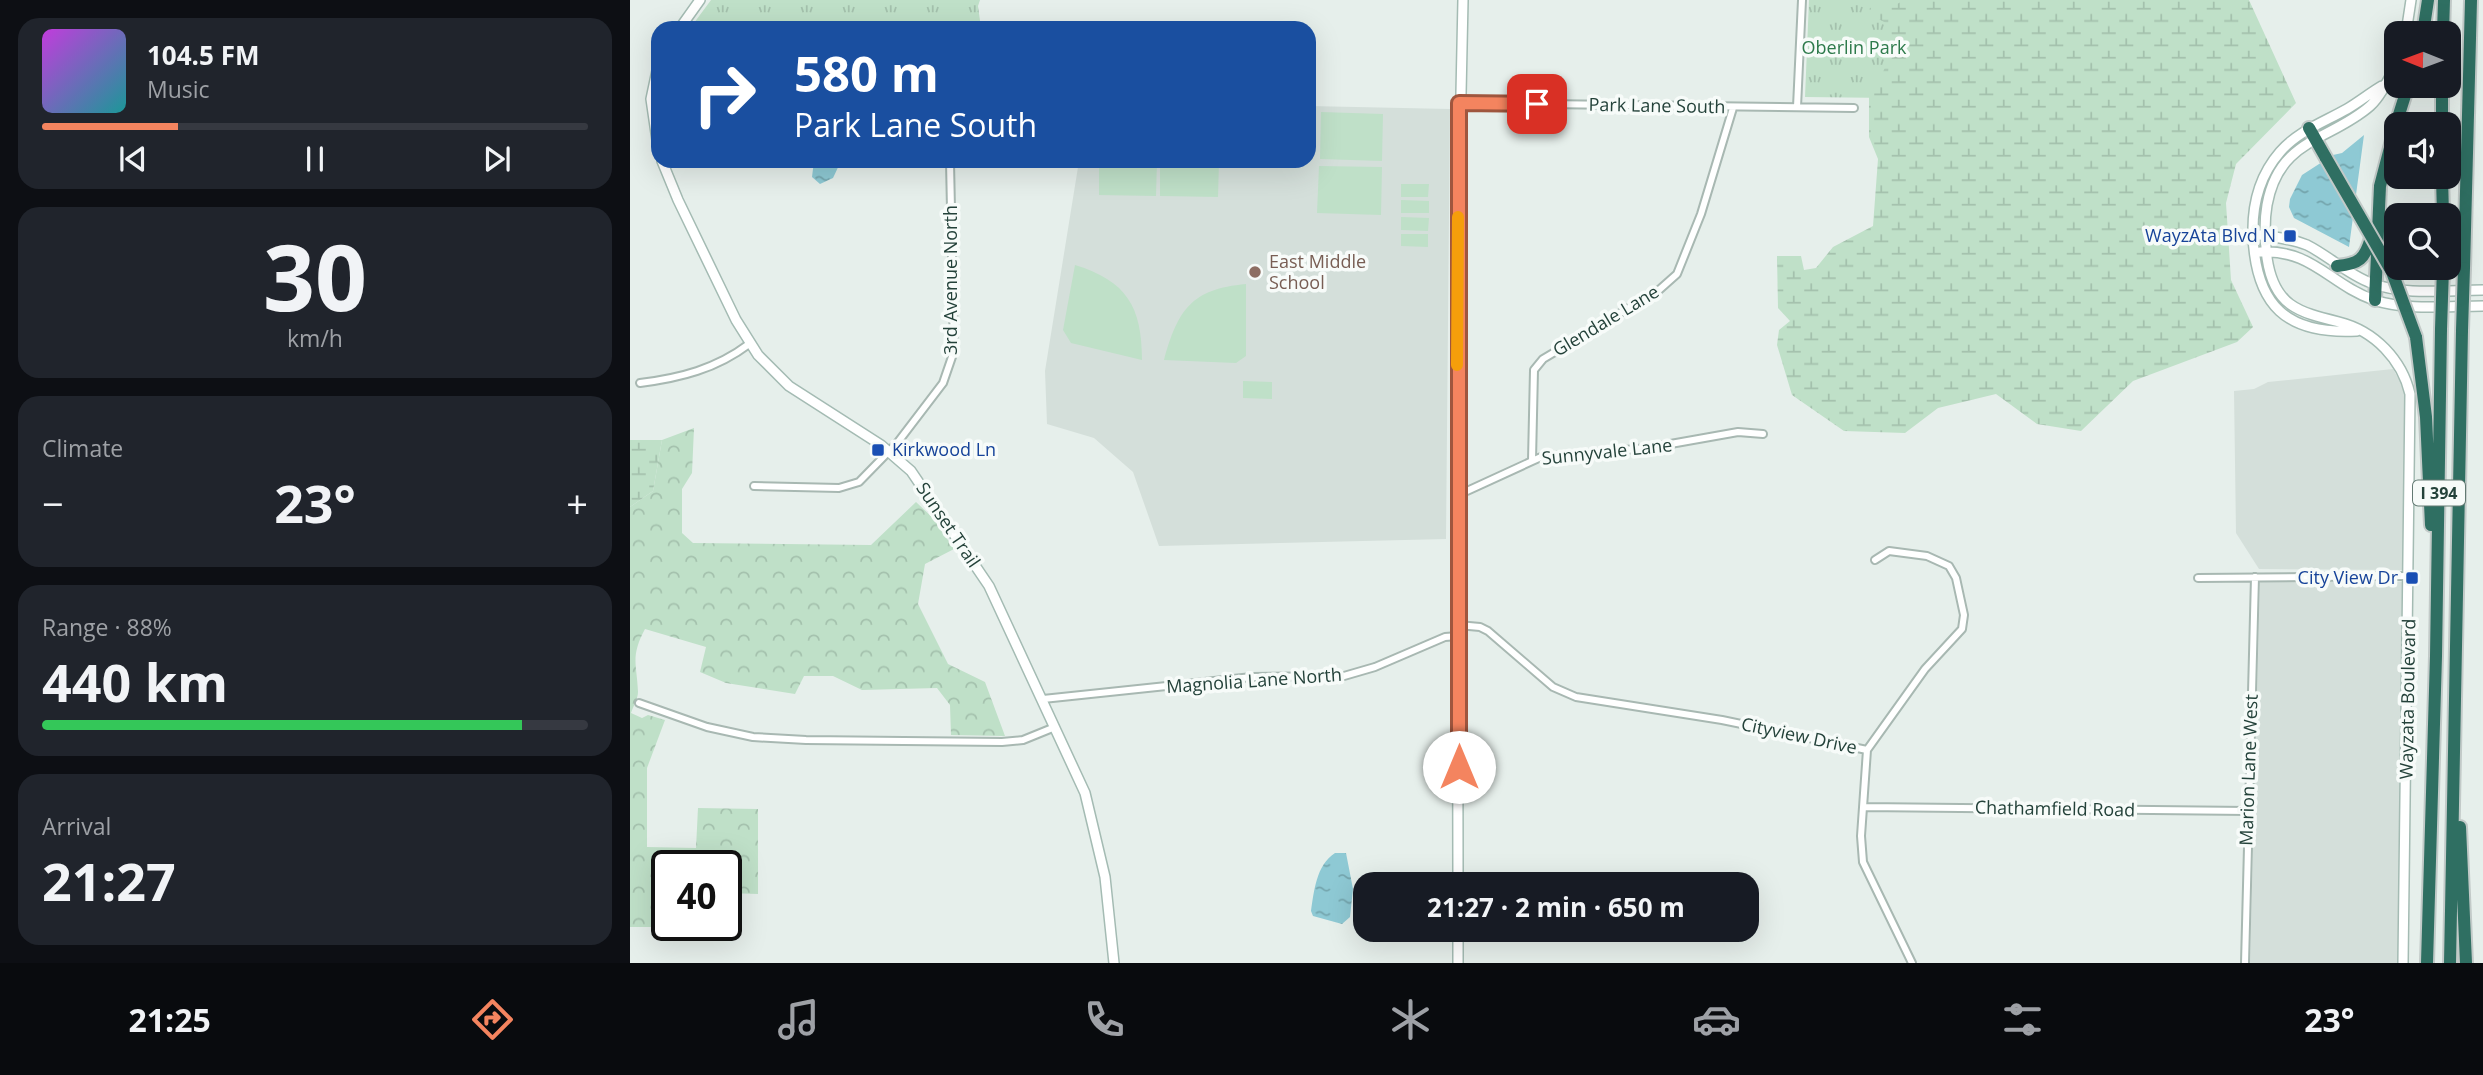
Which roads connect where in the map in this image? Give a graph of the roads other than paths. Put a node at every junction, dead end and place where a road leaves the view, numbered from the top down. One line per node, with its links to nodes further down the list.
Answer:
1 (700, 0): 8 (street)
2 (1463, 0): 13 (street)
3 (1802, 0): 14 (street)
4 (2411, 0): 9 (street)
5 (2428, 0): 10 (highway)
6 (2444, 0): 11 (highway)
7 (2471, 0): 47 (highway, I 394, bridge)
8 (685, 21)
9 (2408, 21)
10 (2425, 21)
11 (2443, 21)
12 (2384, 85): 17 (street, Wayzata Boulevard)
13 (1459, 103): 15 (street, Park Lane South); 39 (street)
14 (1797, 107): 15 (street, Park Lane South); 16 (street, Park Lane South)
15 (1733, 108): 37 (street, Glendale Lane)
16 (1854, 108)
17 (2312, 133): 22 (street, Wayzata Boulevard); 23 (street, Wayzata Boulevard); 46 (highway, bridge)
18 (2384, 167): 21 (highway)
19 (665, 168): 33 (street, Sunset Trail)
20 (950, 168): 36 (street, 3rd Avenue North)
21 (2377, 214): 26 (highway); 28 (highway)
22 (2253, 235): 23 (street); 25 (street, Wayzata Boulevard)
23 (2266, 236): 24 (street, Wayzata Boulevard); 26 (street)
24 (2266, 251): 25 (street); 30 (street); 32 (street, Wayzata Boulevard)
25 (2254, 252): 32 (street, Wayzata Boulevard)
26 (2337, 266): 28 (street)
27 (2443, 280): 46 (highway, I 394, bridge)
28 (2375, 285): 29 (street); 30 (highway)
29 (2483, 290)
30 (2375, 300): 31 (street)
31 (2483, 306)
32 (2358, 331): 41 (street, Wayzata Boulevard)
33 (749, 344): 34 (street); 36 (street, Sunset Trail)
34 (640, 383)
35 (1762, 434): 37 (street, Sunnyvale Lane)
36 (889, 452): 38 (street, 3rd Avenue North); 48 (street, Sunset Trail)
37 (1532, 460): 39 (street, Sunnyvale Lane)
38 (754, 486)
39 (1457, 489): 44 (street)
40 (1875, 560): 51 (street, Cityview Drive)
41 (2410, 576): 42 (street); 61 (street, Wayzata Boulevard)
42 (2255, 577): 43 (street); 53 (street, Marion Lane West)
43 (2198, 578)
44 (1458, 625): 45 (street); 51 (street, Cityview Drive)
45 (1458, 636): 48 (street, Magnolia Lane North); 54 (street)
46 (2436, 656): 55 (highway, I 394)
47 (2456, 665): 64 (highway, I 394); 65 (highway)
48 (1043, 699): 50 (street, Sunset Trail)
49 (639, 703): 50 (street)
50 (1055, 727): 57 (street, Sunset Trail)
51 (1867, 750): 52 (street)
52 (1863, 807): 53 (street, Chathamfield Road); 59 (street)
53 (2248, 811): 60 (street, Marion Lane West)
54 (1458, 872)
55 (2427, 934): 62 (highway); 63 (highway, I 394)
56 (1458, 942): 58 (street)
57 (1114, 963)
58 (1458, 963)
59 (1912, 963)
60 (2245, 963)
61 (2403, 963)
62 (2420, 963)
63 (2427, 963)
64 (2450, 963)
65 (2466, 963)

